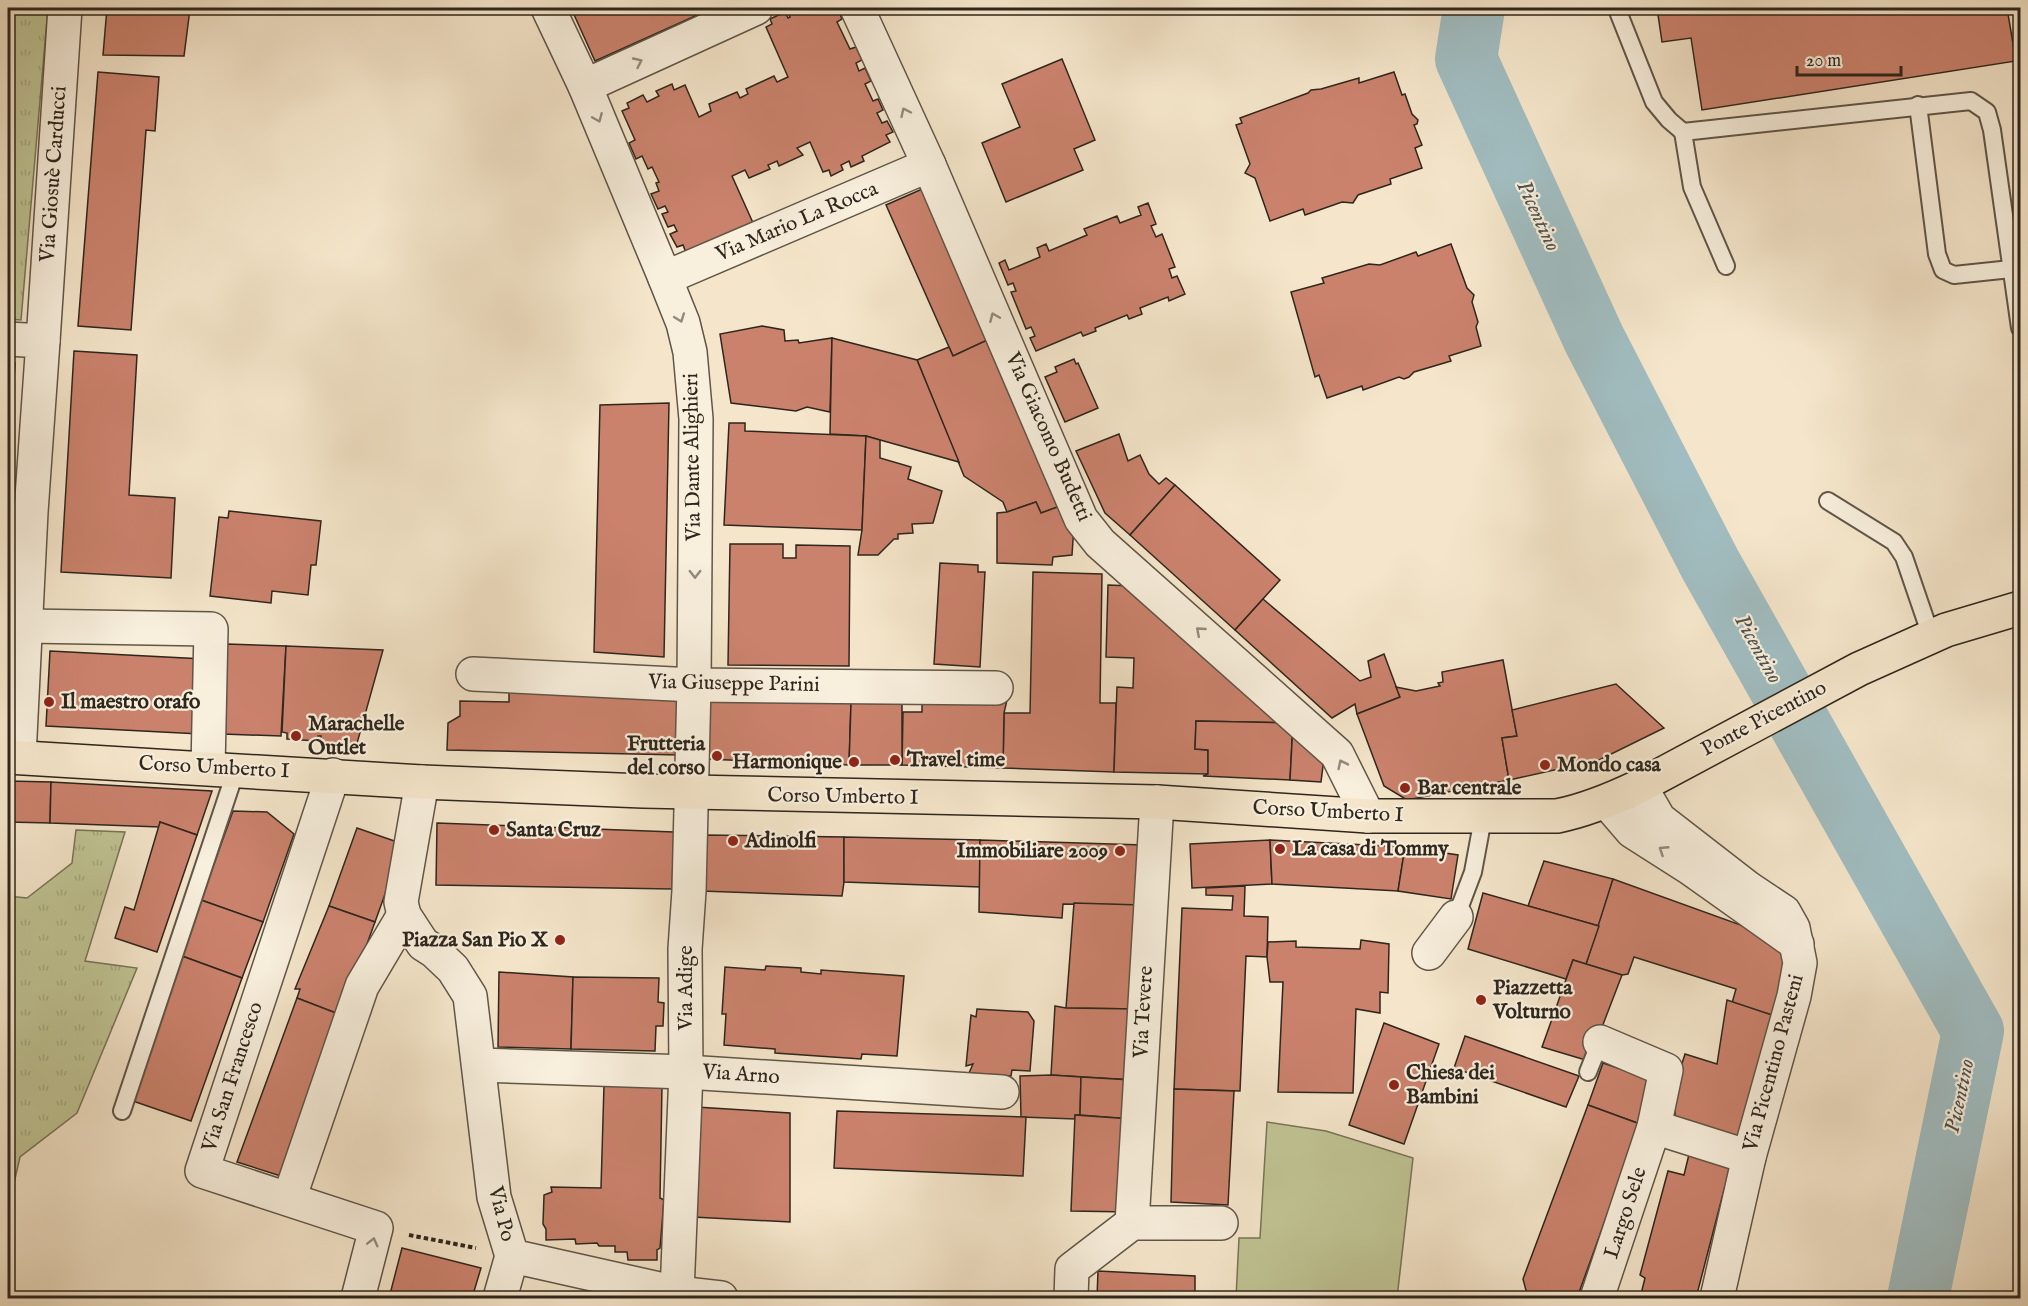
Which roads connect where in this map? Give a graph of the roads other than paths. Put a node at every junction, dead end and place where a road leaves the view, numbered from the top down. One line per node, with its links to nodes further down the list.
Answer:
1 (65, 8): 15 (street, Via Giosuè Carducci)
2 (548, 8): 6 (street, Via Dante Alighieri)
3 (756, 8): 6 (street, one-way to 3)
4 (857, 8): 9 (street, Via Giacomo Budetti, one-way to 4)
5 (1617, 9): 8 (lane)
6 (585, 86): 12 (street, Via Dante Alighieri, one-way to 12)
7 (1918, 105): 8 (lane); 11 (lane); 11 (lane)
8 (1683, 132): 10 (lane)
9 (929, 165): 12 (street, Via Mario La Rocca); 32 (street, Via Giacomo Budetti, one-way to 9)
10 (1726, 266)
11 (2011, 269): 13 (lane)
12 (665, 278): 21 (street, Via Dante Alighieri, one-way to 21)
13 (2020, 328)
14 (8, 339): 15 (street)
15 (42, 341): 18 (street, Via Giosuè Carducci)
16 (1828, 501): 19 (lane)
17 (2018, 615): 19 (main road, Ponte Picentino)
18 (26, 626): 23 (street, Via Giosuè Carducci); 24 (street)
19 (1931, 636): 25 (main road, Ponte Picentino)
20 (473, 674): 21 (street, Via Giuseppe Parini)
21 (694, 685): 22 (street, Via Giuseppe Parini); 29 (street, Via Dante Alighieri)
22 (996, 688)
23 (13, 757): 24 (main road, Corso Umberto I)
24 (222, 769): 26 (main road, Corso Umberto I); 43 (lane)
25 (1669, 770): 28 (main road, Corso Umberto I)
26 (333, 775): 27 (main road, Corso Umberto I); 46 (street, Via San Francesco)
27 (422, 782): 29 (main road, Corso Umberto I); 34 (street)
28 (1640, 786): 31 (main road, Corso Umberto I); 36 (street, Via Picentino Pasteni)
29 (691, 792): 30 (main road, Corso Umberto I); 40 (street, Via Adige)
30 (1157, 802): 32 (main road, Corso Umberto I); 47 (street, Via Tevere)
31 (1607, 802): 33 (main road, Corso Umberto I); 36 (street, one-way to 31)
32 (1368, 816): 33 (main road, Corso Umberto I)
33 (1483, 818): 35 (lane)
34 (404, 915): 39 (street, Via Po); 46 (street)
35 (1456, 917): 37 (street)
36 (1797, 944): 45 (street, Via Picentino Pasteni)
37 (1429, 953)
38 (1600, 1042): 41 (lane); 44 (street, Largo Sele)
39 (479, 1065): 40 (street, Via Arno); 49 (street, Via Po)
40 (686, 1072): 42 (street, Via Arno); 50 (street, Via Adige)
41 (1588, 1072)
42 (1002, 1092)
43 (122, 1111)
44 (1654, 1127): 45 (street); 55 (street, Largo Sele)
45 (1749, 1157): 56 (street, Via Picentino Pasteni)
46 (289, 1199): 52 (street, Via San Francesco, one-way to 46)
47 (1132, 1223): 48 (street); 54 (street)
48 (1221, 1223)
49 (512, 1256): 50 (street, Via Po); 53 (street)
50 (678, 1293): 51 (street, Via Po)
51 (719, 1298)
52 (358, 1299)
53 (500, 1299)
54 (1071, 1299)
55 (1597, 1299)
56 (1717, 1299)

